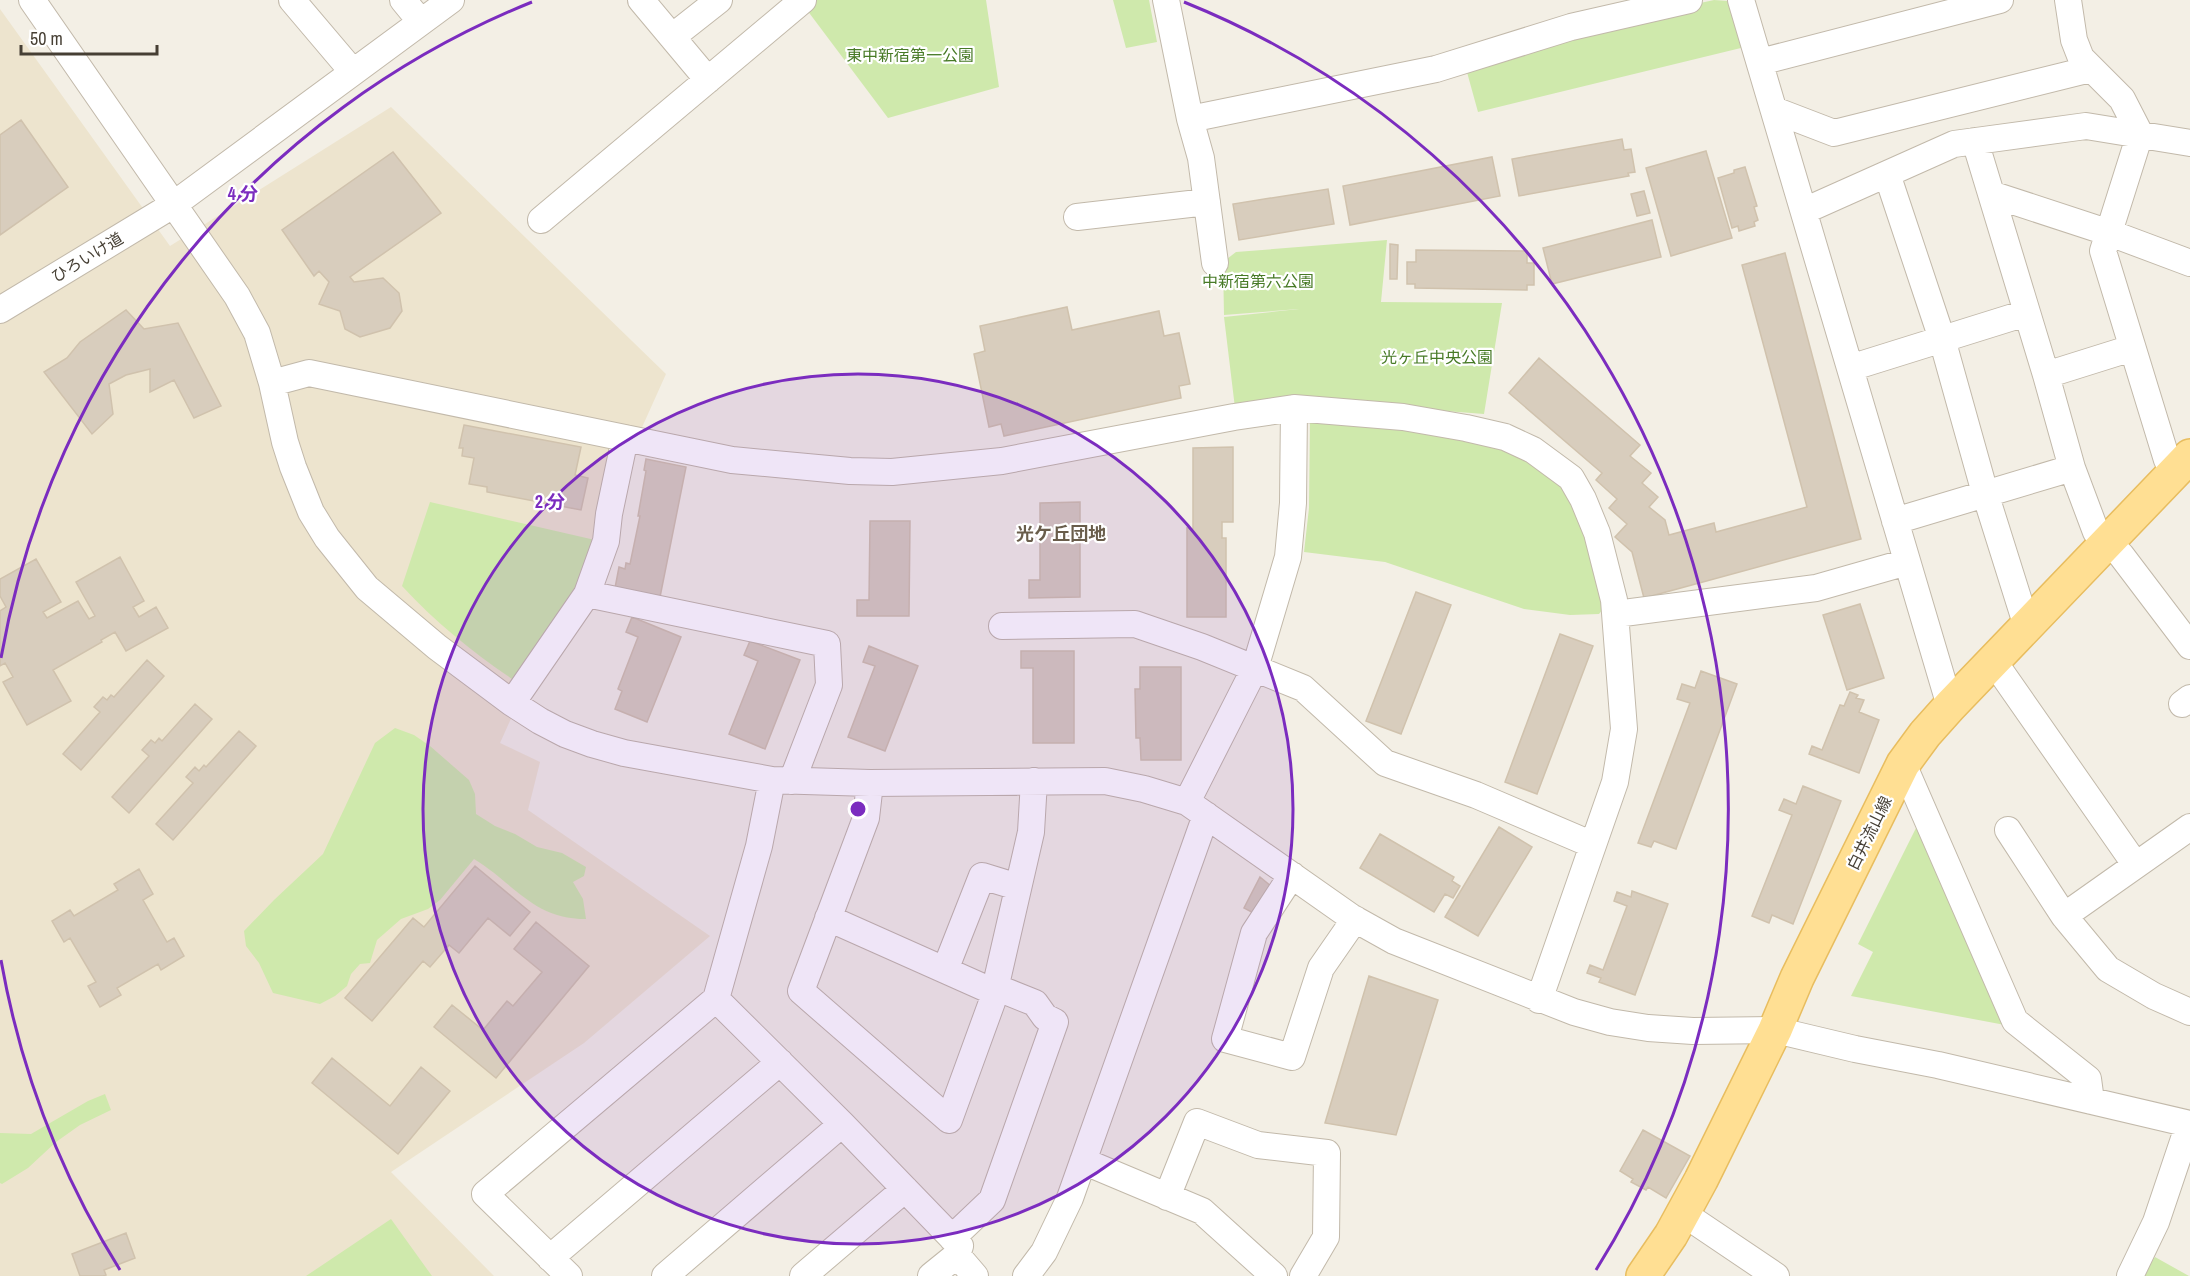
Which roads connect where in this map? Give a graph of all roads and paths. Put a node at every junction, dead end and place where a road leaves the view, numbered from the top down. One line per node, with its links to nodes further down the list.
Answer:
1 (32, 0): 27 (street)
2 (292, 0): 17 (street)
3 (403, 0): 13 (street)
4 (451, 0): 13 (street, ひろいけ道)
5 (641, 0): 14 (street)
6 (719, 0): 14 (street)
7 (803, 0): 18 (street)
8 (1166, 0): 20 (street)
9 (1689, 0): 20 (street)
10 (1741, 0): 15 (street)
11 (2000, 0): 15 (street)
12 (2068, 0): 16 (street)
13 (422, 22): 17 (street, ひろいけ道)
14 (672, 37): 18 (street)
15 (1760, 62): 19 (street)
16 (2091, 69): 19 (street); 21 (street)
17 (353, 72): 27 (street, ひろいけ道)
18 (708, 80): 30 (street)
19 (1774, 110): 28 (street)
20 (1190, 119): 26 (street)
21 (2140, 134): 22 (street); 23 (street); 31 (street)
22 (1975, 141): 24 (street); 25 (street)
23 (2190, 143)
24 (1887, 174): 28 (street); 36 (street)
25 (1991, 194): 31 (street); 35 (street)
26 (1207, 202): 29 (street); 32 (street)
27 (173, 205): 34 (street, ひろいけ道); 40 (street)
28 (1804, 212): 38 (street)
29 (1077, 217)
30 (541, 220)
31 (2110, 233): 33 (street); 37 (street)
32 (1215, 263)
33 (2190, 263)
34 (0, 310)
35 (2026, 313): 36 (street); 39 (street)
36 (1942, 339): 38 (street); 45 (street)
37 (2132, 348): 39 (street); 43 (street)
38 (1850, 368): 46 (street)
39 (2046, 375): 44 (street)
40 (272, 383): 42 (street); 56 (street)
41 (1294, 408): 42 (street); 50 (street); 55 (street)
42 (625, 438): 49 (street)
43 (2183, 463): 47 (main road, 白井流山線)
44 (2072, 468): 45 (street); 47 (street)
45 (1985, 493): 46 (street); 51 (street)
46 (1895, 520): 48 (street)
47 (2107, 542): 51 (main road, 白井流山線); 53 (street)
48 (1907, 562): 50 (street); 57 (street)
49 (586, 594): 56 (street); 59 (street)
50 (1616, 614): 65 (street)
51 (2030, 623): 54 (main road, 白井流山線)
52 (1002, 626): 55 (street)
53 (2190, 645)
54 (1994, 662): 57 (main road, 白井流山線); 66 (street)
55 (1256, 668): 62 (street); 65 (street)
56 (512, 703): 59 (street)
57 (1950, 706): 58 (main road, 白井流山線)
58 (1903, 764): 77 (main road, 白井流山線); 79 (street)
59 (782, 781): 61 (street); 74 (street)
60 (1034, 781): 61 (street); 62 (street); 68 (street)
61 (870, 783): 70 (street)
62 (1197, 809): 67 (street); 82 (street)
63 (2190, 827): 66 (street)
64 (2008, 830): 69 (street)
65 (1593, 845): 75 (street)
66 (2135, 864): 69 (street)
67 (1292, 875): 71 (street); 71 (street)
68 (1018, 886): 72 (street); 73 (street)
69 (2064, 916): 76 (street)
70 (828, 918): 72 (street); 73 (street)
71 (1355, 920): 75 (street)
72 (945, 970): 73 (street)
73 (995, 990): 86 (street)
74 (716, 999): 78 (street); 87 (street)
75 (1539, 1000): 77 (street)
76 (2190, 1012)
77 (1774, 1030): 79 (street); 85 (main road, 白井流山線)
78 (780, 1062): 80 (street); 87 (street)
79 (2091, 1101): 81 (street)
80 (842, 1124): 83 (street); 90 (street)
81 (2189, 1124): 98 (street)
82 (1083, 1161): 84 (street); 94 (street)
83 (905, 1189): 86 (street); 91 (street)
84 (1167, 1197): 95 (street); 96 (street)
85 (1683, 1214): 88 (main road, 白井流山線); 97 (street)
86 (955, 1246): 92 (street); 93 (street)
87 (550, 1258): 89 (street)
88 (1650, 1274)
89 (569, 1276)
90 (665, 1276)
91 (803, 1276)
92 (931, 1276)
93 (975, 1276)
94 (1026, 1276)
95 (1274, 1276)
96 (1303, 1276)
97 (1776, 1276)
98 (2130, 1276)

